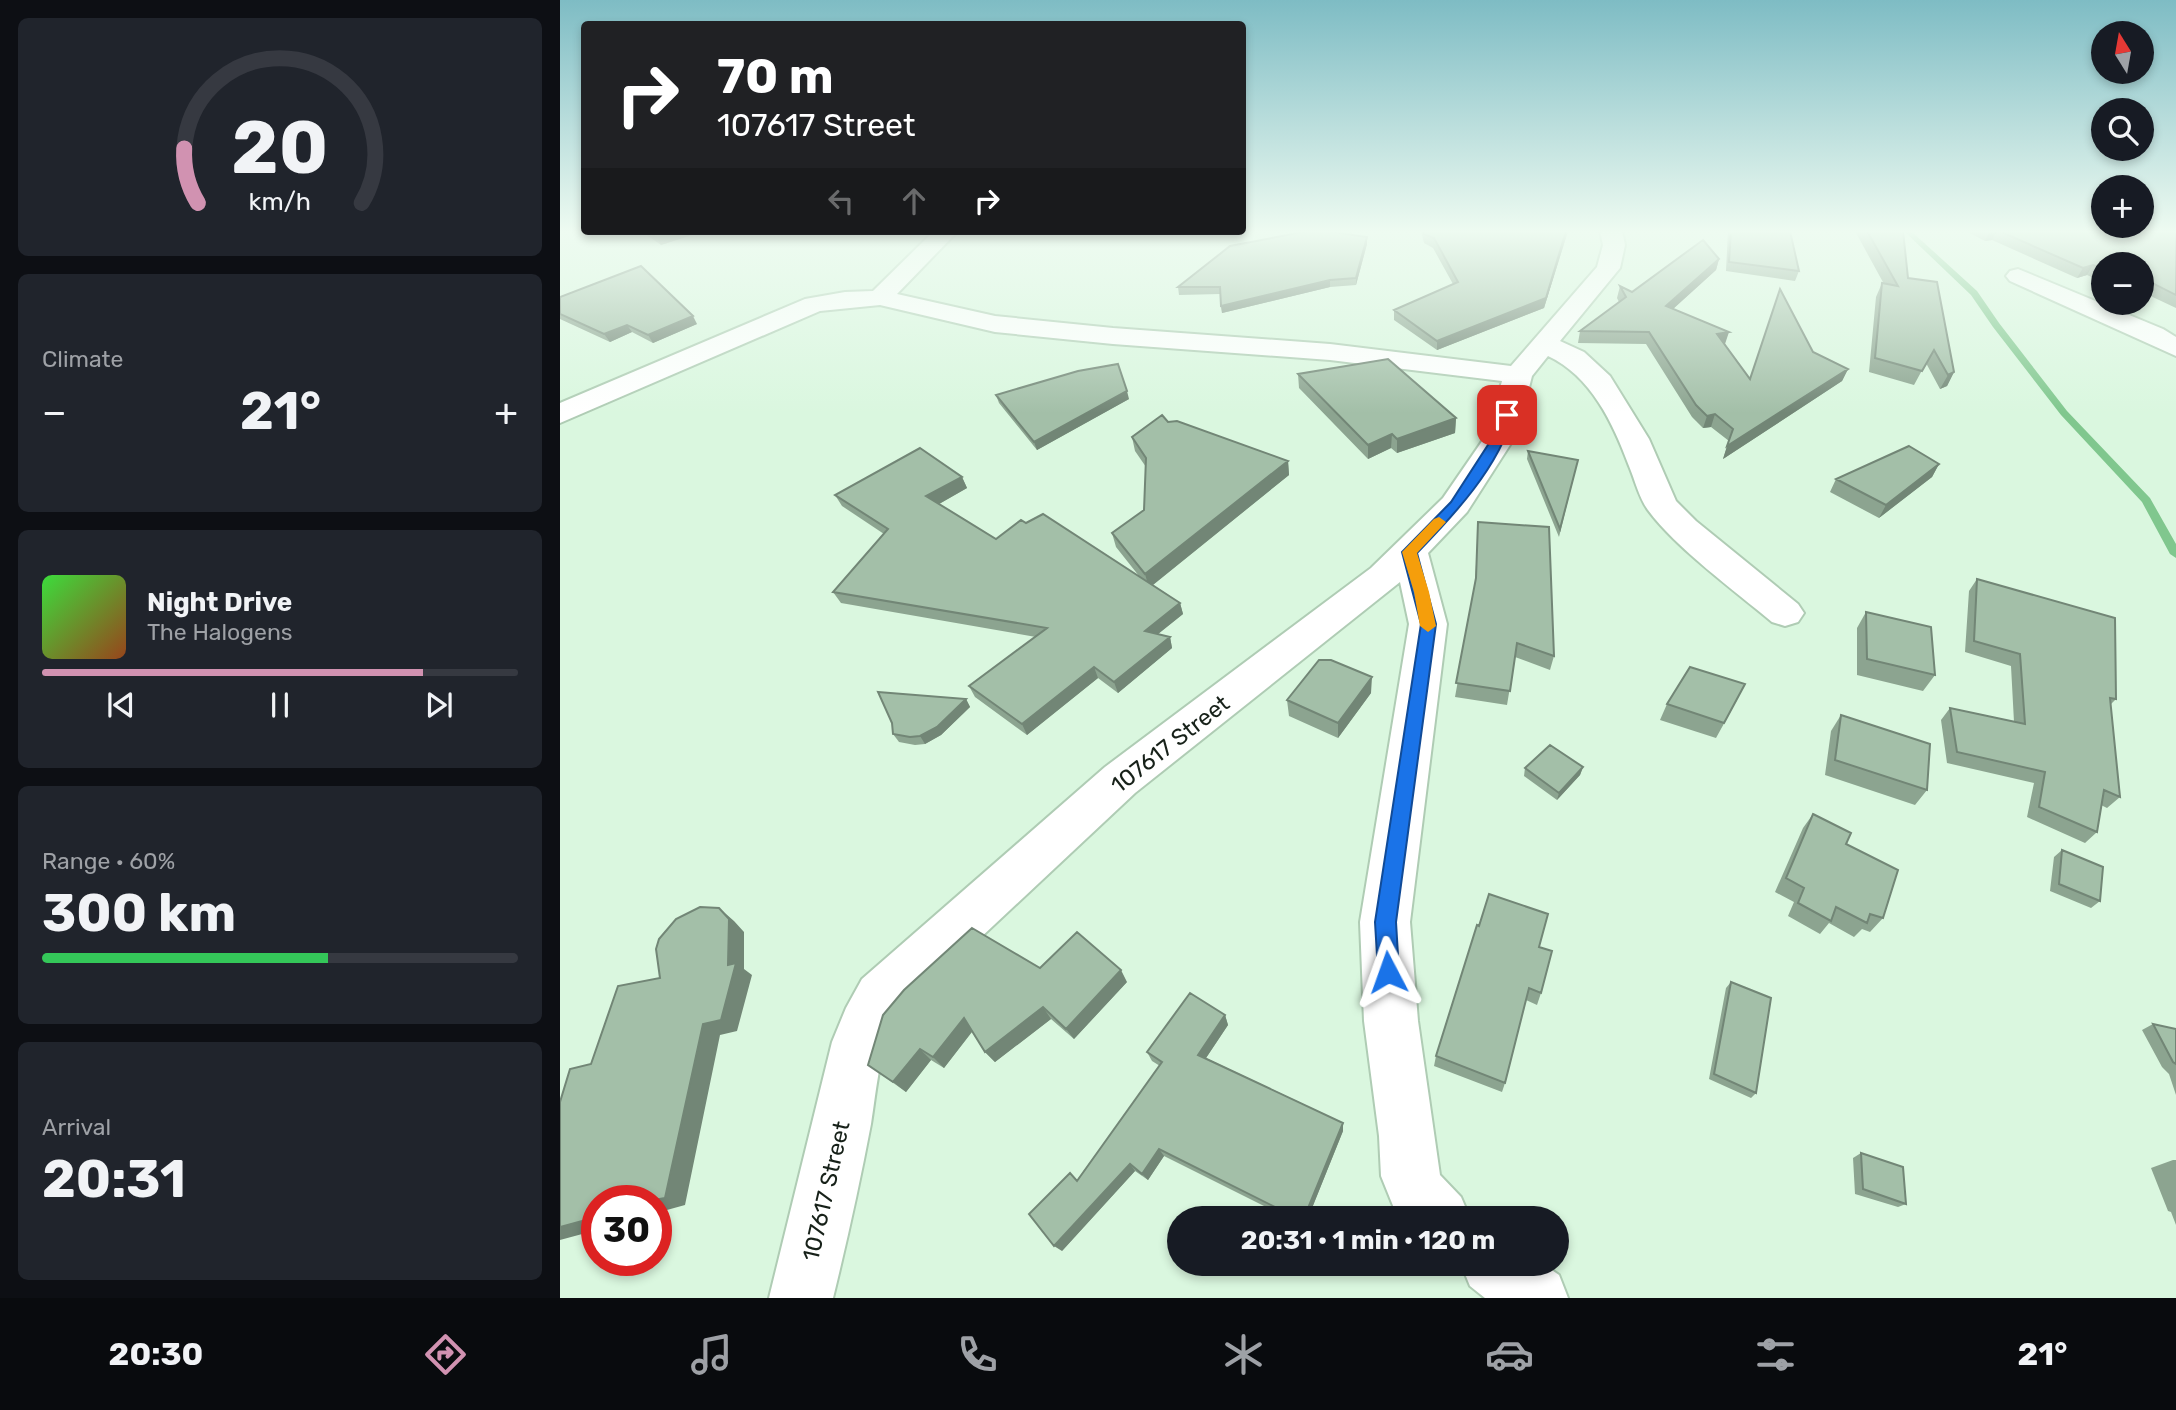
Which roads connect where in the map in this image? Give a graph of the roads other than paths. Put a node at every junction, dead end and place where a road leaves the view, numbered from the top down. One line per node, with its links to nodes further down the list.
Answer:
1 (886, 292): 4 (street)
2 (1588, 292): 6 (street, 107617 Street)
3 (2054, 292): 5 (street)
4 (880, 298): 6 (street); 7 (street)
5 (2176, 348)
6 (1531, 359): 10 (street, 107617 Street); 11 (street)
7 (617, 388): 8 (street); 9 (street)
8 (560, 391)
9 (560, 414)
10 (1410, 552): 12 (street); 14 (street, 107617 Street)
11 (1785, 613)
12 (1427, 1206)
13 (1508, 1276): 15 (street)
14 (801, 1298)
15 (1536, 1298)

